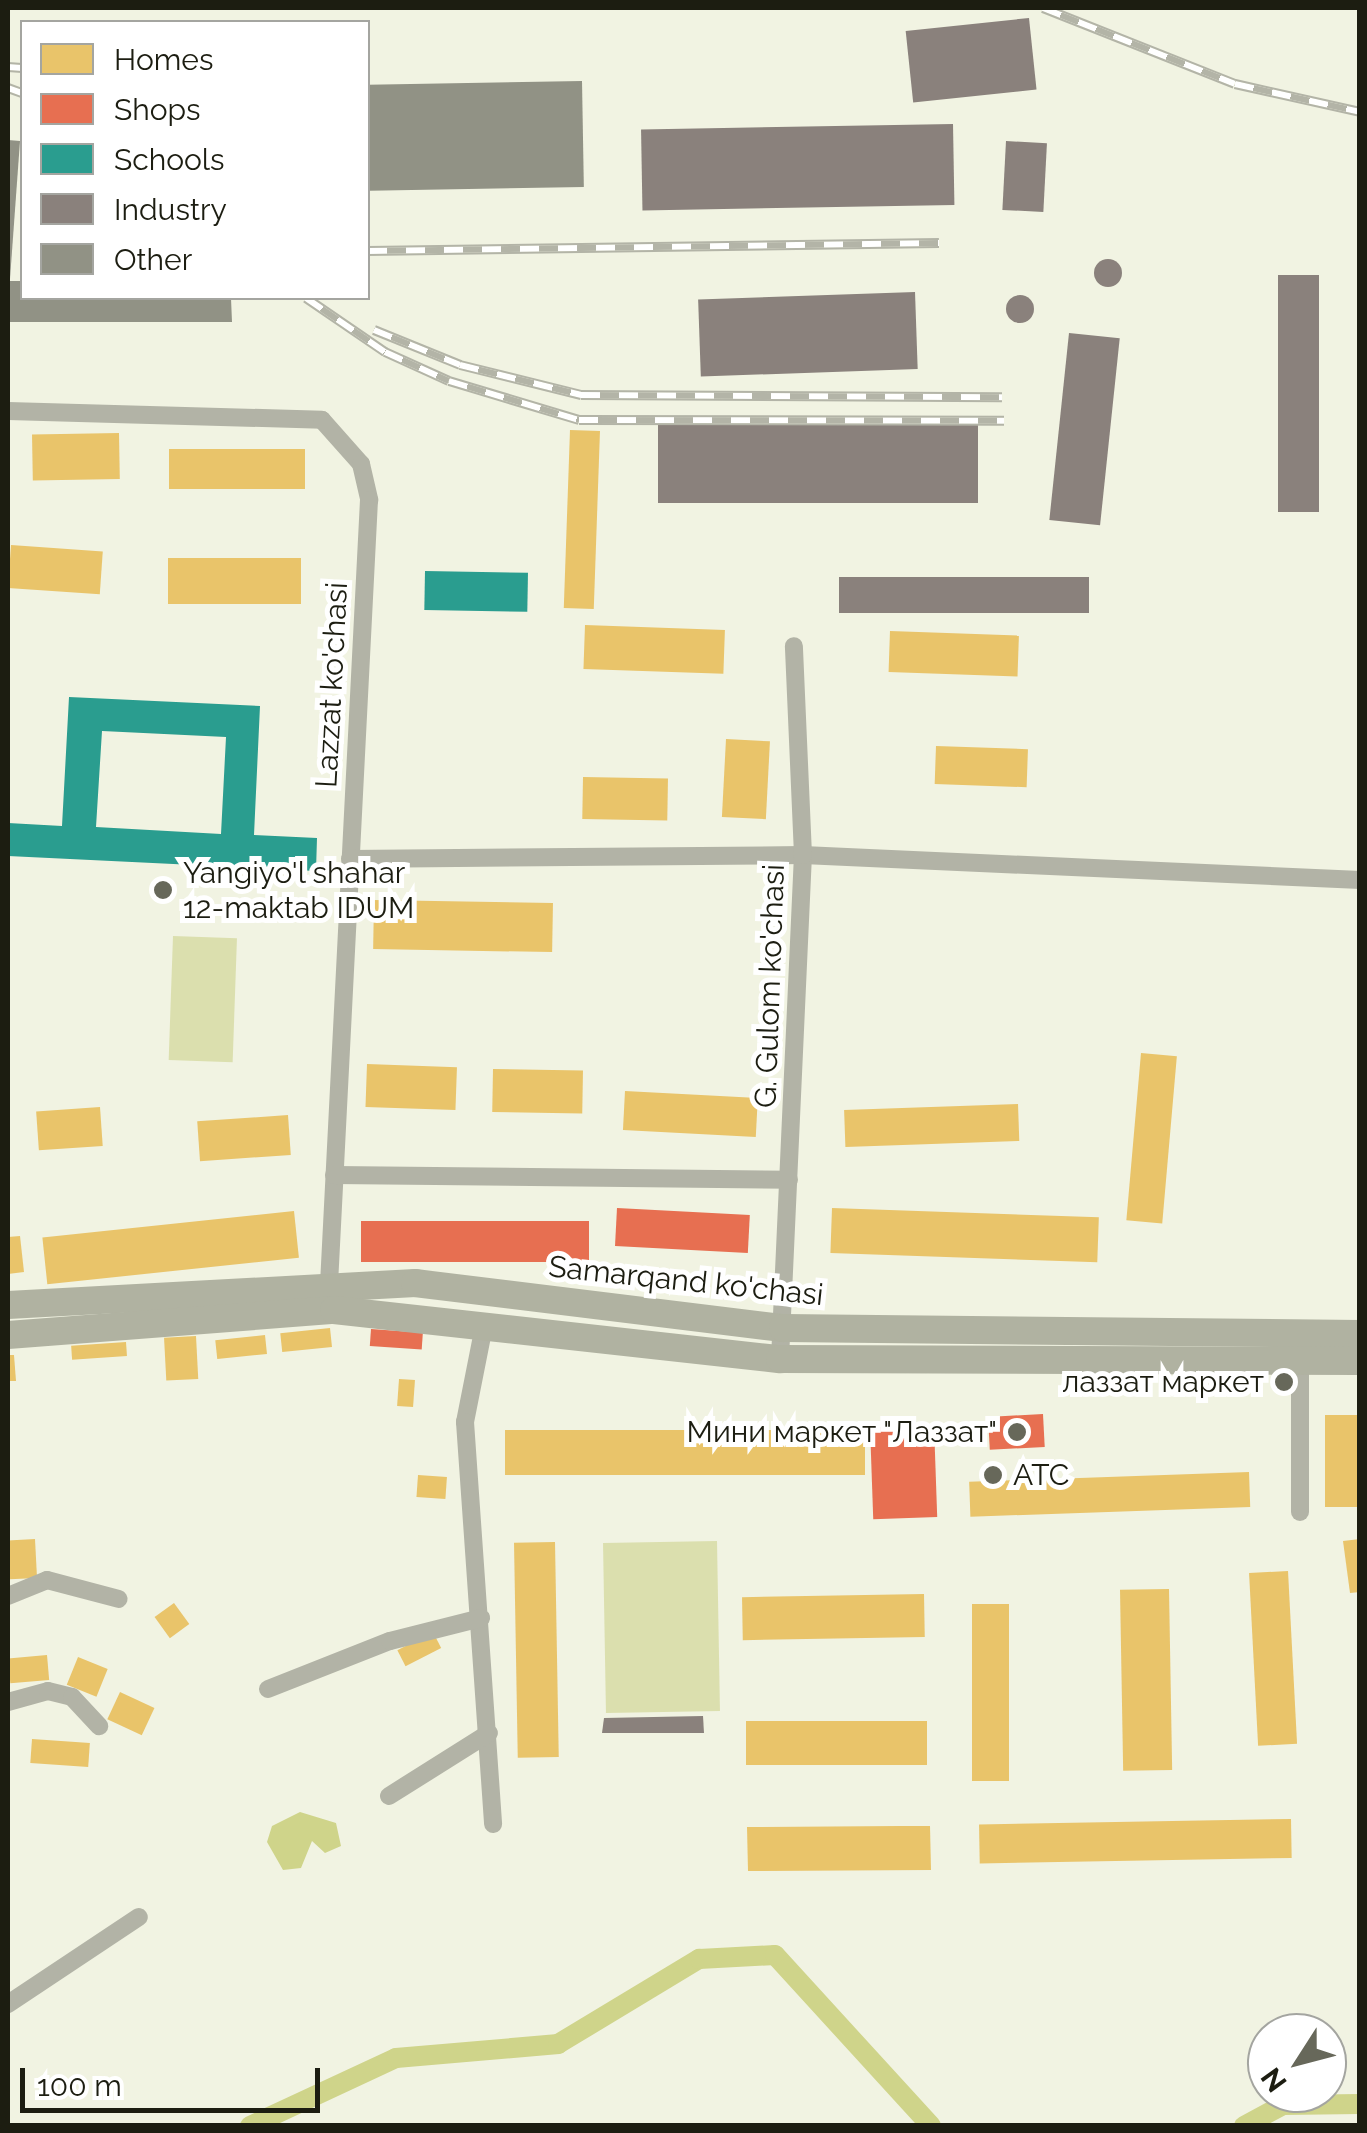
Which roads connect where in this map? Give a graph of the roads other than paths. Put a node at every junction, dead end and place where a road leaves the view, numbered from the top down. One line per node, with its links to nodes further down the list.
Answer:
1 (8, 411): 4 (street, Lazzat ko'chasi)
2 (794, 646): 3 (street, G. Gulom ko'chasi)
3 (803, 855): 4 (street); 5 (street); 7 (street, G. Gulom ko'chasi)
4 (350, 859): 6 (street, Lazzat ko'chasi)
5 (1360, 880)
6 (334, 1176): 7 (street); 8 (street, Lazzat ko'chasi)
7 (789, 1180): 11 (street, G. Gulom ko'chasi)
8 (329, 1282): 9 (main road, Samarqand ko'chasi); 11 (main road, Samarqand ko'chasi)
9 (8, 1305)
10 (484, 1326): 13 (main road); 14 (main road); 20 (street)
11 (782, 1328): 12 (main road, Samarqand ko'chasi); 14 (street, G. Gulom ko'chasi)
12 (1360, 1334)
13 (8, 1335)
14 (780, 1359): 16 (main road)
15 (1360, 1361): 16 (main road)
16 (1300, 1363): 17 (street)
17 (1300, 1512)
18 (8, 1596): 19 (street)
19 (118, 1599)
20 (481, 1618): 21 (street); 24 (street)
21 (268, 1689)
22 (8, 1702): 23 (street)
23 (99, 1726)
24 (489, 1732): 25 (street); 26 (street)
25 (389, 1796)
26 (494, 1824)
27 (139, 1917): 28 (street)
28 (8, 2004)

